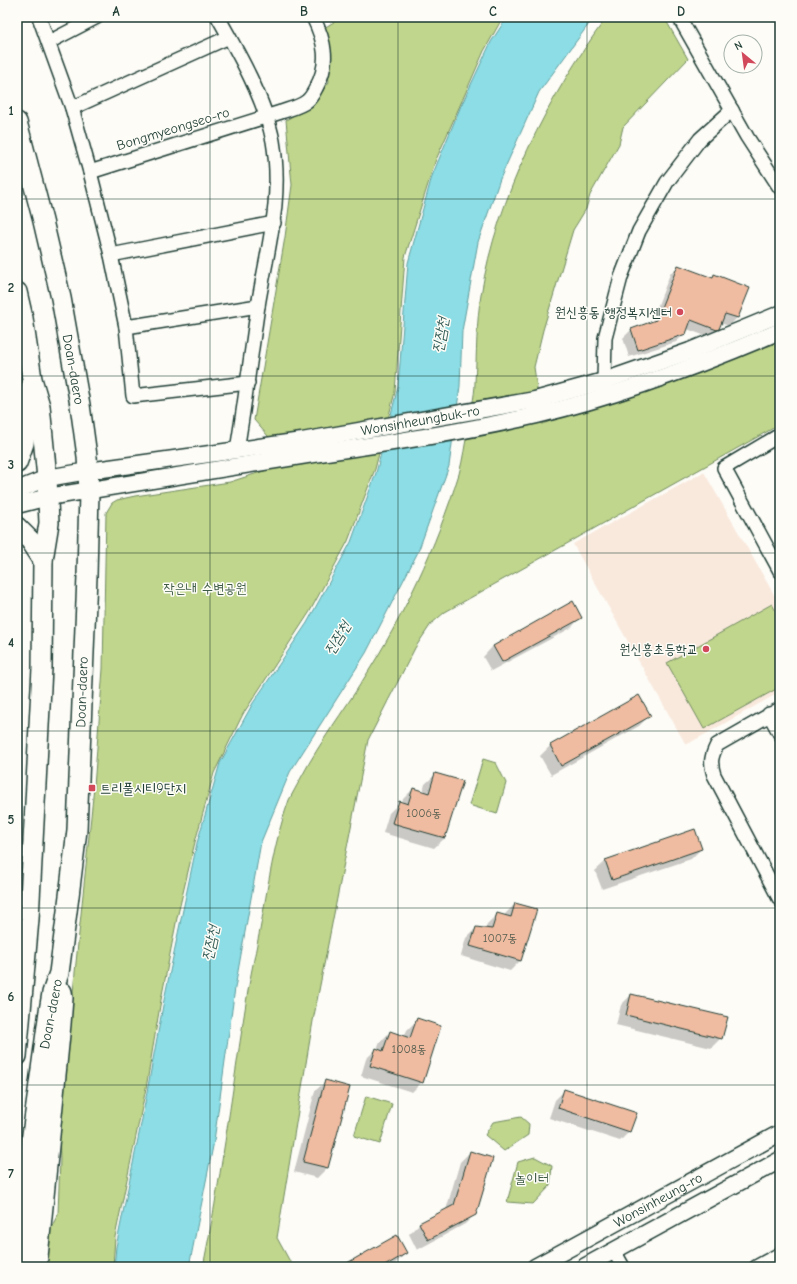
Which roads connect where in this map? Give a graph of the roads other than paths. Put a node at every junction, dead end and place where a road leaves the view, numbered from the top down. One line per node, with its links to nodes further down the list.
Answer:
1 (39, 17): 7 (street)
2 (97, 17): 7 (street)
3 (218, 17): 6 (street)
4 (313, 17): 10 (street, Bongmyeongseo-ro)
5 (679, 17): 9 (street)
6 (229, 37): 8 (street); 10 (street)
7 (48, 42): 8 (street)
8 (72, 108): 12 (street)
9 (732, 110): 13 (street); 22 (street)
10 (266, 117): 12 (street, Bongmyeongseo-ro); 14 (street)
11 (17, 122): 27 (main road, Doan-daero)
12 (90, 172): 15 (street)
13 (780, 188)
14 (274, 224): 15 (street); 17 (street)
15 (111, 255): 19 (street)
16 (17, 292): 21 (main road, Doan-daero)
17 (258, 306): 19 (street); 23 (street)
18 (780, 314): 22 (street, Wonsinheungbuk-ro)
19 (126, 327): 23 (street)
20 (780, 331): 30 (street, Wonsinheungbuk-ro)
21 (32, 379): 26 (main road); 28 (main road, Doan-daero)
22 (604, 381): 25 (street, Wonsinheungbuk-ro)
23 (248, 383): 25 (street)
24 (779, 438): 35 (street)
25 (237, 450): 27 (street, Wonsinheungbuk-ro)
26 (17, 463)
27 (88, 471): 28 (street, Wonsinheungbuk-ro); 30 (main road, Doan-daero)
28 (48, 478): 29 (street, Wonsinheungbuk-ro); 31 (main road, Doan-daero)
29 (17, 490)
30 (89, 491): 31 (street, Wonsinheungbuk-ro); 42 (main road, Doan-daero)
31 (48, 497): 32 (street, Wonsinheungbuk-ro); 34 (main road, Doan-daero)
32 (17, 505)
33 (17, 527): 34 (main road)
34 (43, 560): 40 (main road, Doan-daero)
35 (780, 571)
36 (775, 712): 37 (street); 38 (street)
37 (780, 734)
38 (774, 877): 39 (street)
39 (780, 900)
40 (29, 919): 41 (main road); 43 (main road, Doan-daero)
41 (17, 946)
42 (59, 973): 48 (main road, Doan-daero); 49 (main road)
43 (17, 1056)
44 (780, 1133): 50 (street, Wonsinheung-ro)
45 (780, 1160): 46 (street, Wonsinheung-ro)
46 (614, 1250): 51 (street, Wonsinheung-ro); 52 (street)
47 (780, 1254): 53 (street)
48 (20, 1267)
49 (37, 1267)
50 (536, 1267)
51 (584, 1267)
52 (623, 1267)
53 (756, 1267)

